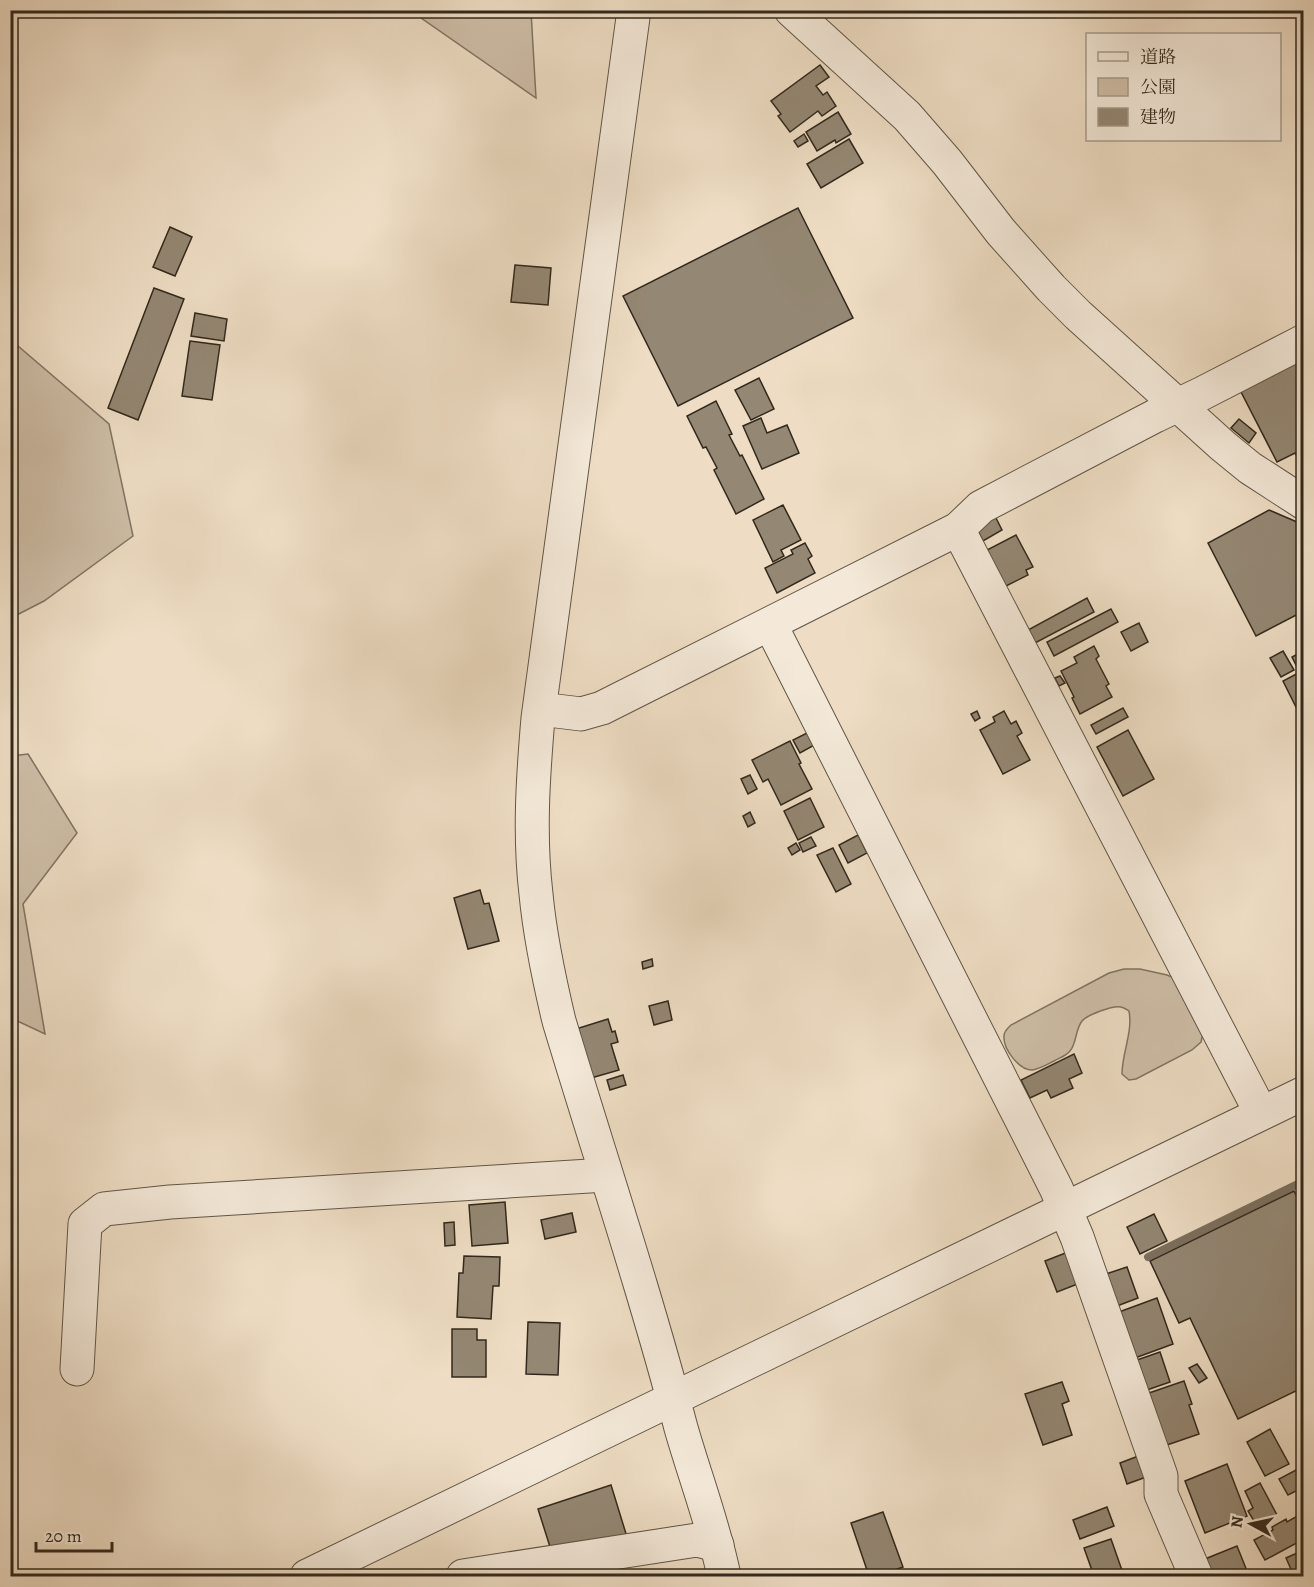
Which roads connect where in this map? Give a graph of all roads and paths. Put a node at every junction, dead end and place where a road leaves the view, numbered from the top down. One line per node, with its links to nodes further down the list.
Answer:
1 (634, 10): 8 (street)
2 (791, 10): 4 (street)
3 (1304, 340): 4 (street)
4 (1178, 405): 5 (street); 6 (street)
5 (1304, 503)
6 (958, 529): 7 (street); 10 (street)
7 (770, 624): 8 (street); 12 (street)
8 (540, 709): 11 (street)
9 (1304, 1093): 10 (street)
10 (1261, 1113): 12 (street)
11 (606, 1175): 13 (street); 14 (street)
12 (1065, 1209): 14 (street); 19 (street)
13 (77, 1369)
14 (673, 1399): 15 (street); 16 (street)
15 (717, 1545): 17 (street); 18 (street)
16 (307, 1576)
17 (463, 1576)
18 (724, 1576)
19 (1196, 1576)

